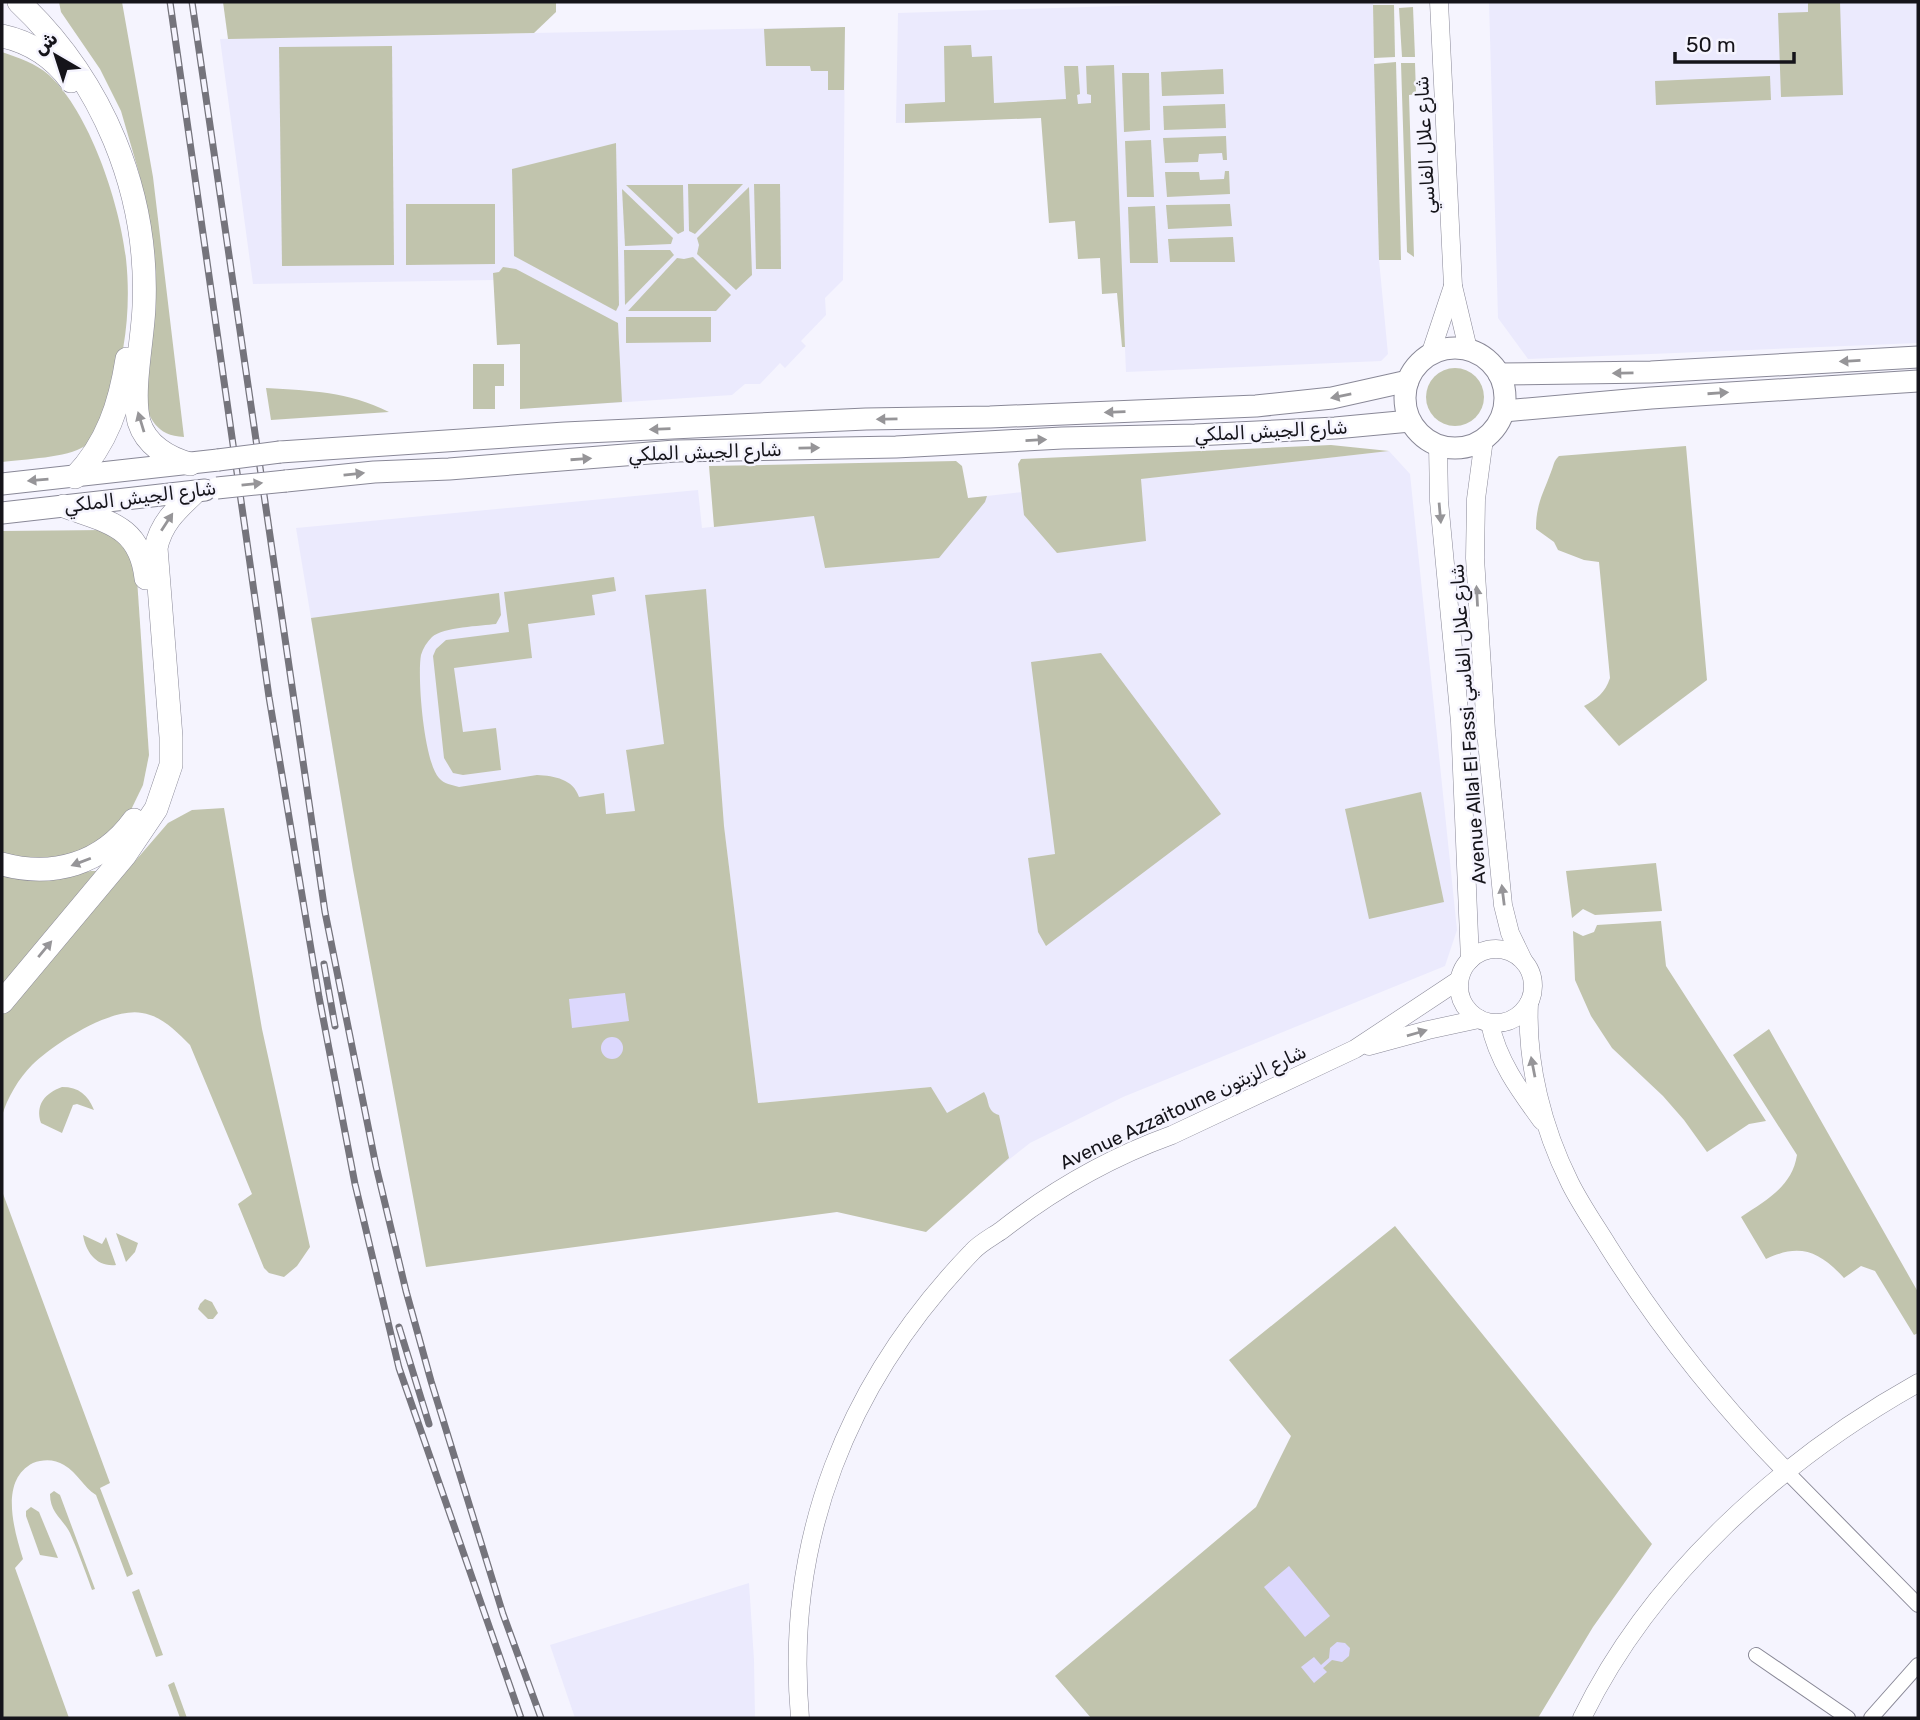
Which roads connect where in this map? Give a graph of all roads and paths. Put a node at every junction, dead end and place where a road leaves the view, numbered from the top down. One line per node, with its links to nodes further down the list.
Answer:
1 (19, 2): 17 (highway, one-way to 1)
2 (1439, 2): 4 (street, شارع علال الفاسي)
3 (2, 36): 18 (highway)
4 (1453, 286): 5 (street, شارع علال الفاسي); 6 (street, شارع علال الفاسي)
5 (1468, 349): 6 (main road); 8 (main road)
6 (1430, 355): 9 (main road)
7 (1918, 357): 8 (main road, one-way to 8)
8 (1499, 374): 11 (main road)
9 (1408, 381): 12 (main road); 13 (main road, شارع الجيش الملكي, one-way to 13)
10 (1918, 381): 11 (main road, one-way to 10)
11 (1504, 411): 14 (main road)
12 (1410, 421): 15 (main road); 16 (main road, شارع الجيش الملكي, one-way to 12)
13 (693, 428): 16 (main road); 17 (main road, شارع الجيش الملكي, one-way to 17, bridge)
14 (1484, 439): 15 (main road); 25 (street, Avenue Allal El Fassi شارع علال الفاسي, one-way to 14)
15 (1438, 445): 24 (street, Avenue Allal El Fassi شارع علال الفاسي, one-way to 24)
16 (697, 451): 20 (main road, شارع الجيش الملكي, one-way to 16, bridge)
17 (190, 464): 18 (main road, شارع الجيش الملكي)
18 (75, 477): 19 (main road, شارع الجيش الملكي, one-way to 19)
19 (2, 484)
20 (206, 490): 21 (main road, شارع الجيش الملكي); 27 (highway, one-way to 20)
21 (64, 506): 22 (main road, شارع الجيش الملكي); 23 (highway, one-way to 23)
22 (2, 513)
23 (2, 864)
24 (1470, 960): 25 (street); 26 (street)
25 (1523, 960): 28 (street)
26 (1459, 980): 29 (street); 30 (street, Avenue Azzaitoune شارع الزيتون)
27 (2, 1002)
28 (1529, 1003): 29 (street); 31 (street, one-way to 28)
29 (1484, 1021): 30 (street, Avenue Azzaitoune شارع الزيتون, one-way to 29); 31 (street)
30 (1355, 1049): 37 (street, Avenue Azzaitoune شارع الزيتون)
31 (1548, 1129): 33 (street)
32 (1918, 1383): 33 (street)
33 (1786, 1471): 34 (street); 38 (street)
34 (1918, 1605)
35 (1756, 1654): 39 (street)
36 (1918, 1665): 40 (street)
37 (800, 1718)
38 (1582, 1718)
39 (1847, 1718)
40 (1871, 1718)

